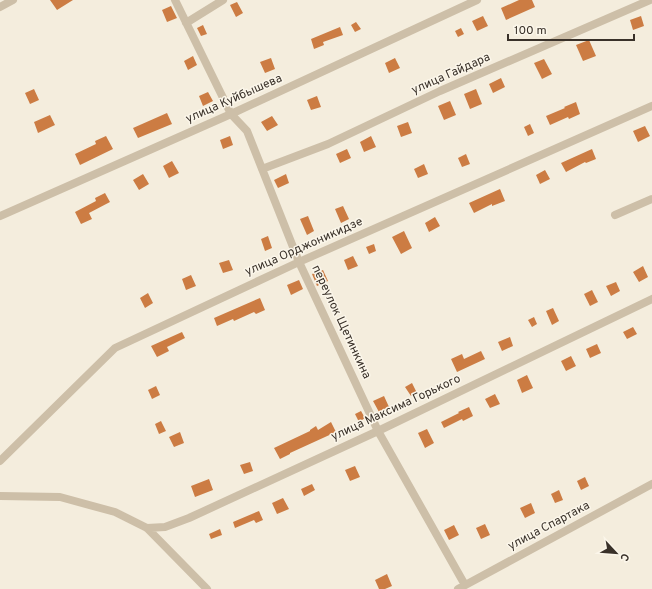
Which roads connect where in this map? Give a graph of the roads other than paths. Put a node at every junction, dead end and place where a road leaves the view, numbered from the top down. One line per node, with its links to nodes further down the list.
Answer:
1 (13, 0): 6 (street)
2 (175, 0): 7 (street, переулок Щетинкина)
3 (223, 0): 7 (street)
4 (477, 0): 9 (street, улица Куйбышева)
5 (650, 0): 10 (street, улица Гайдара)
6 (0, 8)
7 (186, 23): 9 (street, переулок Щетинкина)
8 (652, 106): 14 (street, улица Орджоникидзе)
9 (231, 114): 10 (street, переулок Щетинкина); 13 (street, улица Куйбышева)
10 (262, 169): 14 (street, переулок Щетинкина)
11 (652, 199): 12 (street)
12 (615, 215)
13 (0, 216)
14 (300, 262): 16 (street, переулок Щетинкина); 17 (street, улица Орджоникидзе)
15 (652, 299): 16 (street, улица Максима Горького)
16 (378, 431): 20 (street, улица Максима Горького); 21 (street, переулок Щетинкина)
17 (0, 461)
18 (652, 484): 21 (street, улица Спартака)
19 (0, 496): 20 (street)
20 (147, 528): 22 (street)
21 (462, 587)
22 (207, 589)

